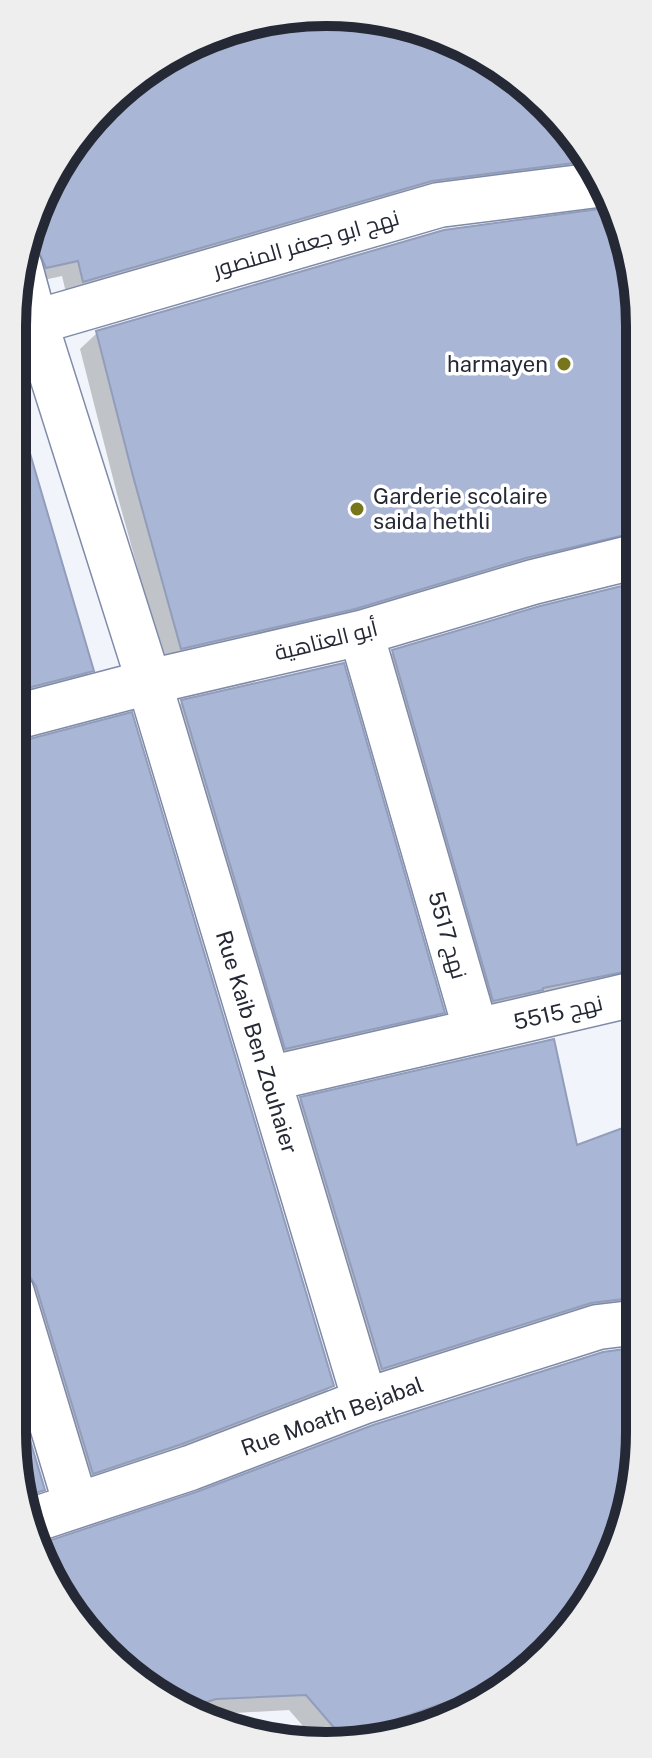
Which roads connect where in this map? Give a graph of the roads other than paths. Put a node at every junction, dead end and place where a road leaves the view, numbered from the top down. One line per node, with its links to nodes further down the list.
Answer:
1 (591, 186): 2 (street, نهج ابو جعفر المنصور)
2 (26, 324)
3 (26, 334): 6 (street, Rue Kaib Ben Zouhaier)
4 (626, 559): 5 (street, أبو العتاهية)
5 (361, 633): 6 (street, أبو العتاهية); 9 (street, نهج 5517)
6 (149, 682): 7 (street, أبو العتاهية); 10 (street, Rue Kaib Ben Zouhaier)
7 (26, 714)
8 (626, 996): 9 (street, نهج 5515)
9 (476, 1031): 10 (street)
10 (268, 1079): 13 (street, Rue Kaib Ben Zouhaier)
11 (626, 1324): 13 (street, Rue Moath Bejabal)
12 (26, 1339): 14 (street)
13 (365, 1401): 14 (street, Rue Moath Bejabal)
14 (76, 1505): 15 (street, Rue Moath Bejabal)
15 (39, 1518)

